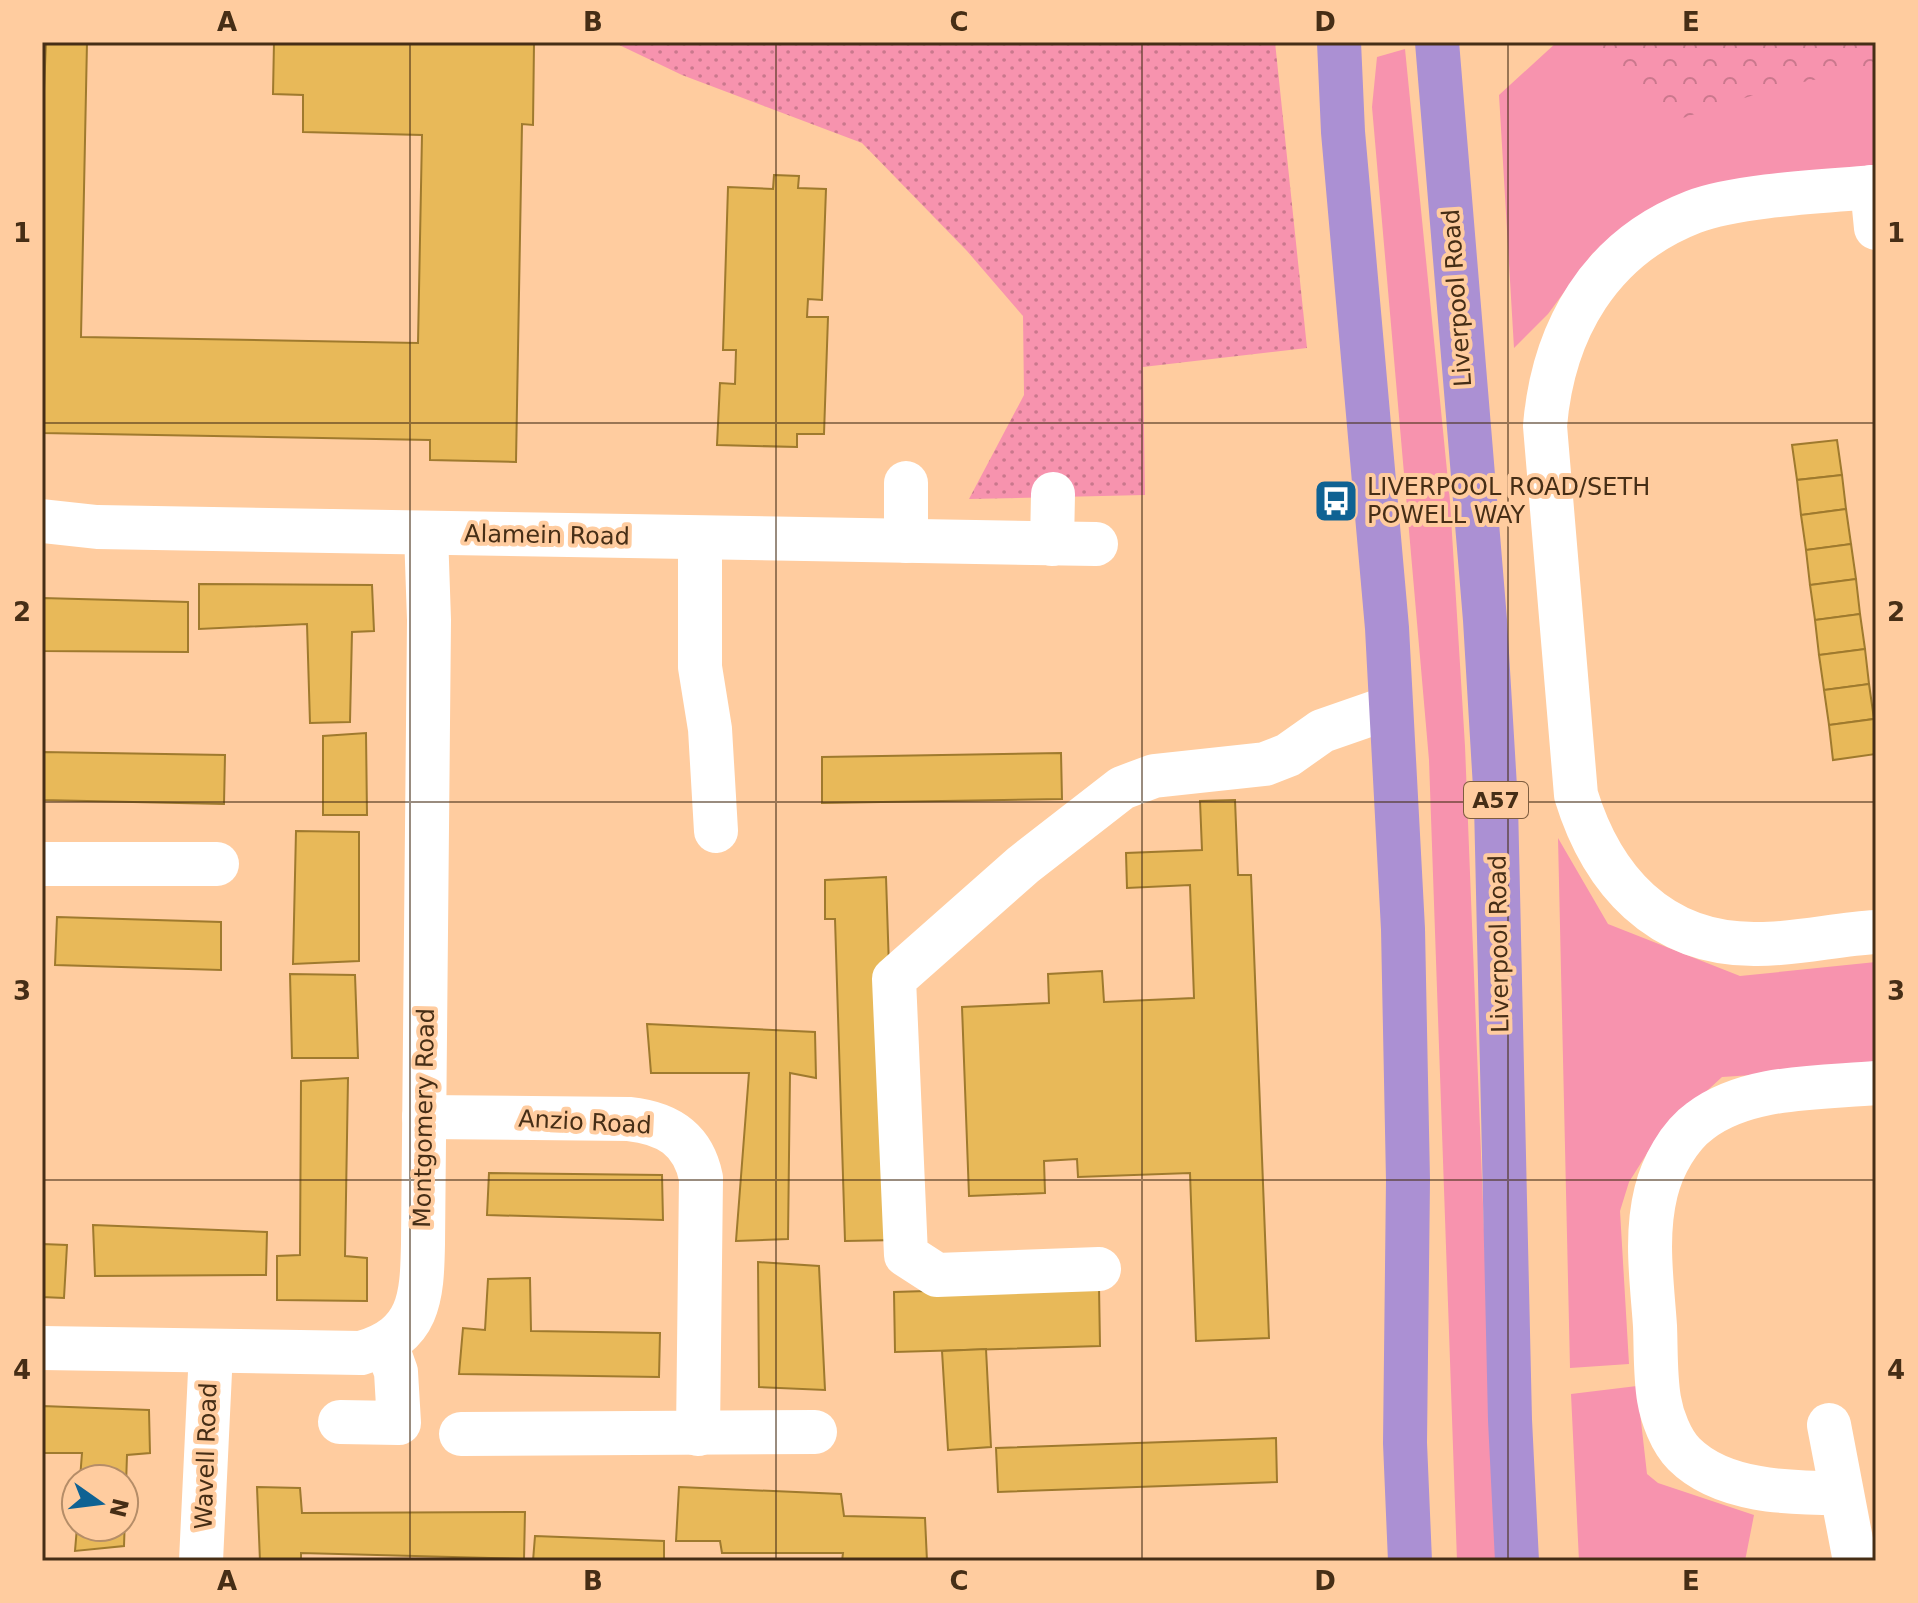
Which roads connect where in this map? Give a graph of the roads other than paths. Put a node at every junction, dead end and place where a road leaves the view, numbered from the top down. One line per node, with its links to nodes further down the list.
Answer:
1 (1339, 42): 12 (highway)
2 (1437, 42): 31 (highway, Liverpool Road / A57)
3 (1875, 201): 16 (street)
4 (906, 483): 9 (street)
5 (1053, 494): 10 (street)
6 (42, 521): 7 (street, Alamein Road)
7 (426, 533): 8 (street, Alamein Road); 18 (street, Montgomery Road)
8 (700, 538): 9 (street, Alamein Road); 13 (street)
9 (906, 541): 10 (street, Alamein Road)
10 (1052, 544): 11 (street, Alamein Road)
11 (1096, 544)
12 (1391, 707): 19 (street); 30 (highway)
13 (716, 831)
14 (42, 864): 15 (street)
15 (217, 864)
16 (1876, 932)
17 (1876, 1083): 28 (street)
18 (424, 1117): 20 (street, Montgomery Road); 27 (street, Anzio Road)
19 (1099, 1269)
20 (386, 1344): 22 (street); 23 (street)
21 (42, 1348): 22 (street)
22 (211, 1351): 29 (street, Wavell Road)
23 (340, 1422)
24 (1829, 1425): 28 (street)
25 (815, 1432): 27 (street)
26 (461, 1434): 27 (street)
27 (698, 1434)
28 (1840, 1493): 32 (street)
29 (201, 1561)
30 (1410, 1561)
31 (1517, 1561)
32 (1855, 1561)

